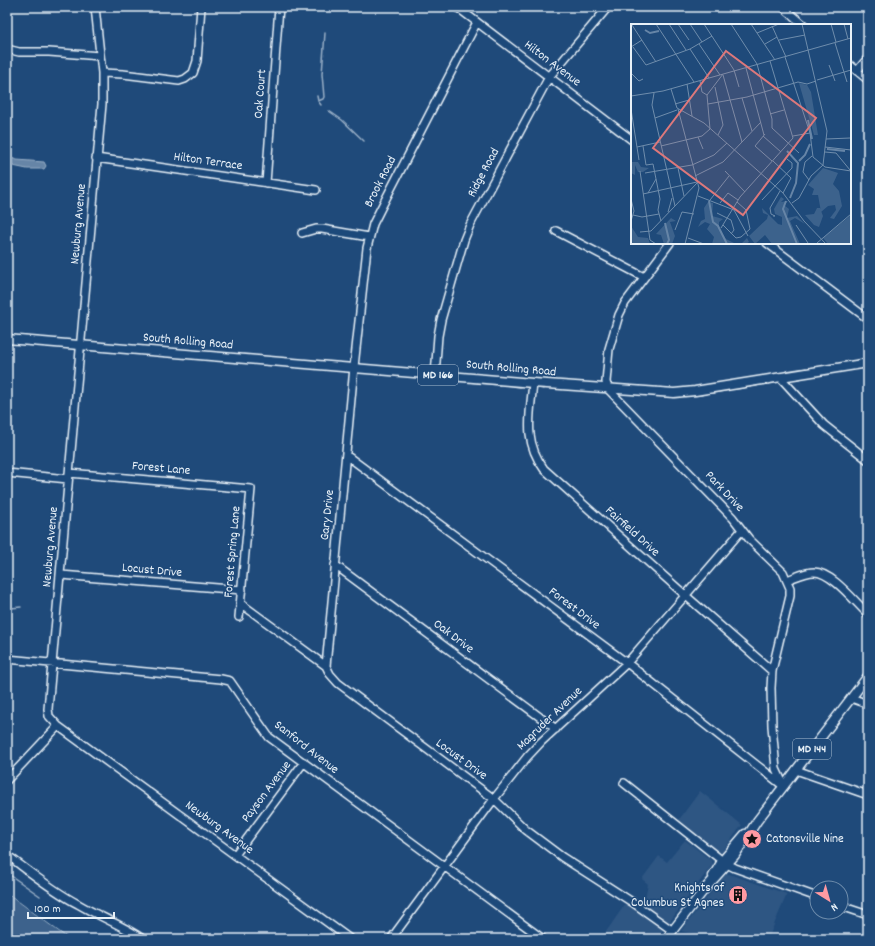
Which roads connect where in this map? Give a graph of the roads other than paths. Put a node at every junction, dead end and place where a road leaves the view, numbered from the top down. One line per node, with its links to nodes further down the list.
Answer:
1 (95, 7): 10 (street, Newburg Avenue)
2 (201, 7): 14 (street)
3 (280, 7): 19 (street, Oak Court)
4 (457, 7): 7 (street, Hilton Avenue)
5 (608, 7): 15 (street, Ridge Road)
6 (784, 7): 8 (street)
7 (477, 22): 15 (street, Hilton Avenue); 23 (street, Brook Road)
8 (803, 24)
9 (7, 49): 10 (street)
10 (100, 56): 14 (street, Newburg Avenue)
11 (868, 58): 13 (street)
12 (851, 66): 13 (street)
13 (857, 70): 16 (street)
14 (102, 73): 18 (street, Newburg Avenue)
15 (549, 77): 17 (street, Hilton Avenue); 32 (street, Ridge Road)
16 (868, 80)
17 (631, 139)
18 (96, 158): 19 (street, Hilton Terrace); 29 (street, Newburg Avenue)
19 (266, 183): 20 (street, Hilton Terrace)
20 (316, 190)
21 (556, 231): 26 (street)
22 (302, 233): 23 (street)
23 (369, 237): 31 (street, Brook Road)
24 (669, 244): 26 (street)
25 (768, 244): 27 (street)
26 (644, 277): 35 (street)
27 (868, 319)
28 (7, 339): 29 (main road, South Rolling Road / MD 166)
29 (81, 345): 31 (main road, South Rolling Road / MD 166); 39 (street, Newburg Avenue)
30 (868, 363): 33 (main road, South Rolling Road / MD 166)
31 (354, 367): 32 (main road, South Rolling Road / MD 166); 36 (street, Gary Drive)
32 (435, 375): 34 (main road, South Rolling Road / MD 166)
33 (780, 377): 35 (main road, South Rolling Road / MD 166); 37 (street)
34 (533, 383): 35 (main road, South Rolling Road / MD 166); 46 (street, Fairfield Drive)
35 (608, 388): 41 (street, Park Drive)
36 (346, 455): 42 (street, Gary Drive); 52 (street, Forest Drive)
37 (868, 460)
38 (7, 473): 39 (street, Forest Lane)
39 (69, 476): 40 (street, Forest Lane); 43 (street, Newburg Avenue)
40 (251, 489): 45 (street, Forest Spring Lane)
41 (742, 530): 44 (street, Park Drive); 46 (street, Magruder Avenue)
42 (335, 565): 53 (street, Gary Drive); 59 (street, Oak Drive)
43 (61, 575): 45 (street, Locust Drive); 51 (street, Newburg Avenue)
44 (787, 580): 48 (street); 54 (street)
45 (242, 590): 47 (street, Forest Spring Lane)
46 (685, 595): 52 (street, Magruder Avenue); 54 (street, Fairfield Drive)
47 (240, 603): 49 (street, Forest Spring Lane); 53 (street, Locust Drive)
48 (868, 614)
49 (239, 617)
50 (7, 659): 51 (street, Sanford Avenue)
51 (52, 663): 58 (street, Newburg Avenue); 60 (street, Sanford Avenue)
52 (627, 663): 59 (street, Magruder Avenue); 64 (street, Forest Drive)
53 (326, 666): 66 (street, Locust Drive)
54 (772, 671): 64 (street)
55 (868, 676): 56 (main road, MD 144)
56 (851, 698): 57 (street); 61 (main road, MD 144)
57 (868, 704)
58 (58, 726): 62 (street); 68 (street, Newburg Avenue)
59 (556, 729): 66 (street, Magruder Avenue)
60 (304, 762): 68 (street, Payson Avenue); 70 (street, Sanford Avenue)
61 (796, 770): 64 (main road, MD 144); 65 (street)
62 (7, 780)
63 (624, 783): 69 (street)
64 (784, 786): 69 (main road, MD 144)
65 (868, 795)
66 (494, 799): 70 (street, Magruder Avenue); 74 (street, Locust Drive)
67 (7, 855): 75 (street)
68 (235, 855): 76 (street, Newburg Avenue)
69 (725, 863): 71 (street); 74 (main road, MD 144)
70 (445, 867): 77 (street, Magruder Avenue); 78 (street, Sanford Avenue)
71 (809, 894)
72 (849, 909): 73 (street)
73 (868, 915)
74 (673, 931): 79 (main road, MD 144)
75 (143, 939)
76 (350, 939)
77 (391, 939)
78 (543, 939)
79 (666, 939)

